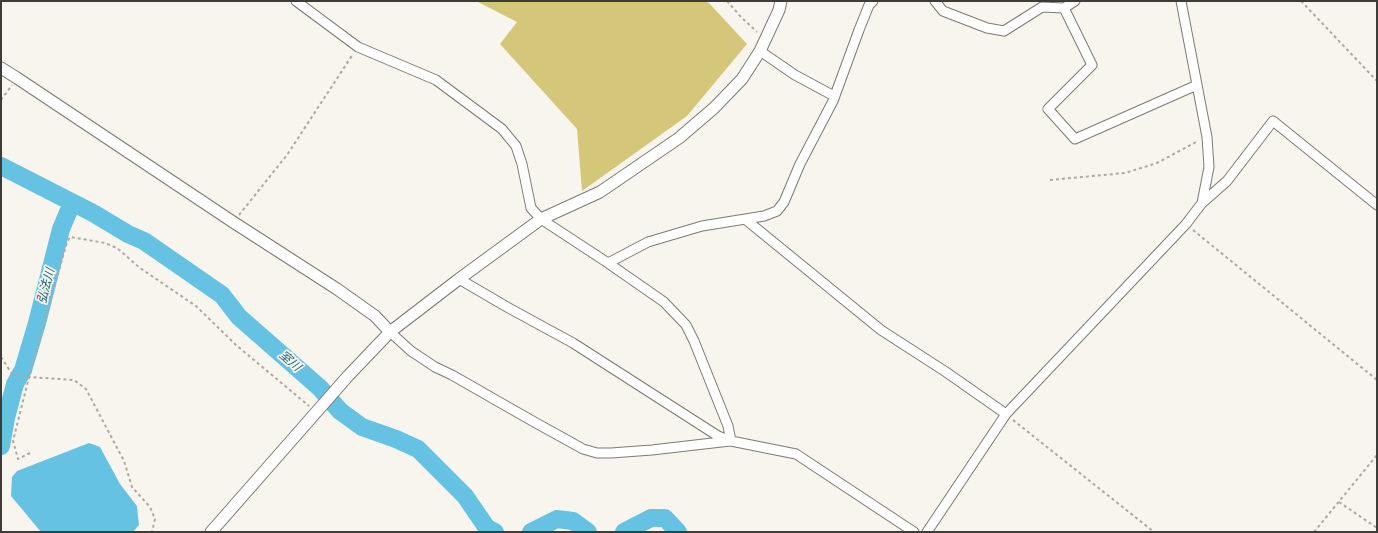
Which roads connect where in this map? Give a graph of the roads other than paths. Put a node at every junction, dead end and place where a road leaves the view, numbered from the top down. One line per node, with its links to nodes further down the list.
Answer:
1 (296, 1): 14 (street)
2 (781, 1): 8 (street)
3 (873, 1): 11 (street)
4 (935, 1): 7 (street)
5 (1075, 1): 7 (street)
6 (1181, 1): 10 (street)
7 (1064, 8): 10 (street)
8 (760, 51): 11 (street); 14 (street)
9 (1, 68): 18 (street)
10 (1197, 85): 12 (street)
11 (834, 96): 15 (street)
12 (1202, 203): 13 (street); 19 (street)
13 (1377, 205)
14 (541, 219): 16 (street); 17 (street)
15 (745, 219): 16 (street); 19 (street)
16 (608, 263): 20 (street)
17 (459, 278): 18 (street); 20 (street)
18 (390, 332): 20 (street); 21 (street)
19 (1006, 414): 23 (street)
20 (731, 441): 22 (street)
21 (211, 532)
22 (914, 532)
23 (927, 532)

